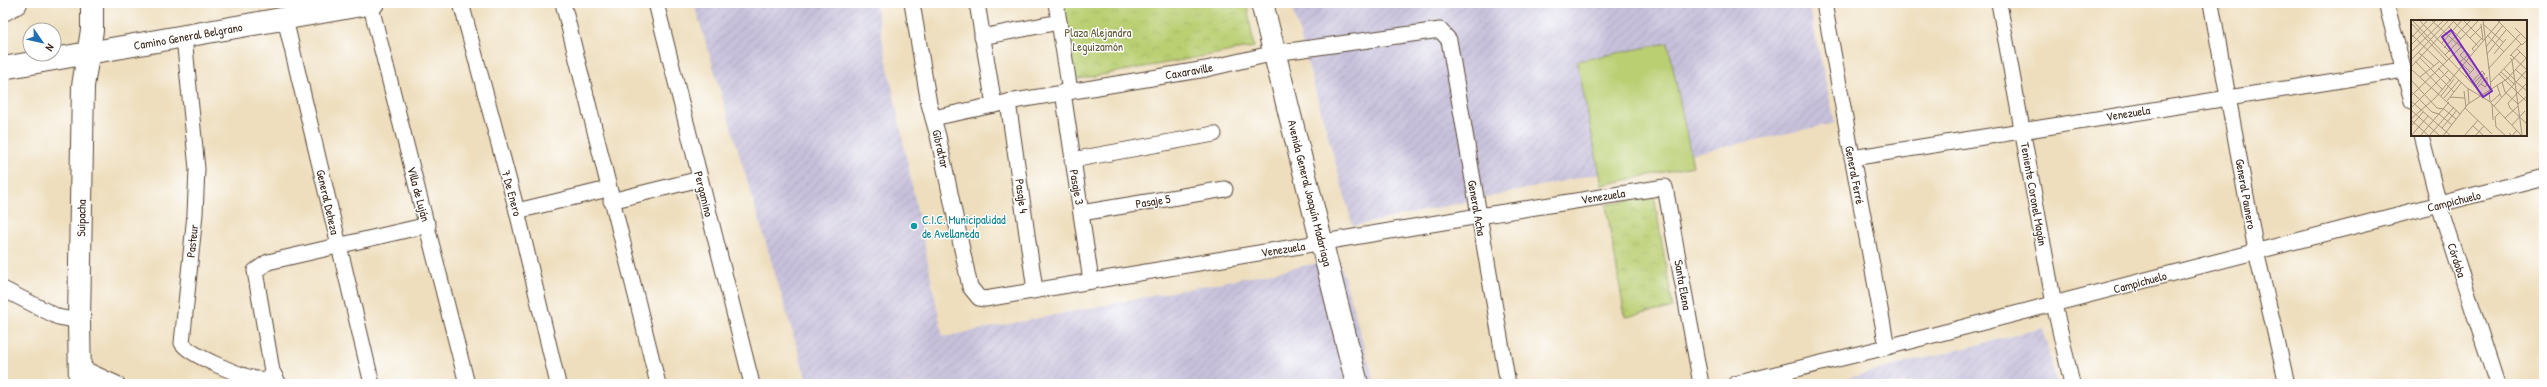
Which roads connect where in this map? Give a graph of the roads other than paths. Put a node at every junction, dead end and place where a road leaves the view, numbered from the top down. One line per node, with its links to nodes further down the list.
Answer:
1 (16, 3): 16 (street)
2 (92, 3): 22 (street)
3 (371, 3): 15 (street, Camino General Belgrano); 45 (street, Villa de Luján)
4 (461, 3): 42 (street, 7 De Enero)
5 (564, 3): 40 (street)
6 (656, 3): 37 (street, Pergamino)
7 (912, 3): 30 (street, Gibraltar)
8 (977, 3): 21 (street, Pasaje 4)
9 (1056, 3): 18 (street, Pasaje 3)
10 (1262, 3): 23 (street, Avenida General Joaquín Madariaga)
11 (1824, 3): 34 (street, General Ferré)
12 (1999, 3): 31 (street, Teniente Coronel Magán)
13 (2211, 3): 28 (street, General Paunero)
14 (2386, 3): 25 (street)
15 (331, 6): 17 (street, Camino General Belgrano)
16 (3, 10)
17 (284, 19): 20 (street, Camino General Belgrano); 47 (street, General Deheza)
18 (1059, 22): 21 (street); 26 (street, Pasaje 3)
19 (1445, 34): 23 (street, Caxaraville); 44 (street, General Acha)
20 (184, 37): 22 (street, Camino General Belgrano); 57 (street, Pasteur)
21 (982, 37): 29 (street, Pasaje 4)
22 (88, 53): 24 (street, Camino General Belgrano); 54 (street, Suipacha)
23 (1275, 53): 26 (street, Caxaraville); 46 (street, Avenida General Joaquín Madariaga)
24 (3, 68)
25 (2404, 70): 27 (street); 28 (street, Venezuela)
26 (1066, 92): 29 (street, Caxaraville); 35 (street, Pasaje 3)
27 (2411, 97)
28 (2228, 98): 31 (street, Venezuela); 48 (street, General Paunero)
29 (1001, 103): 30 (street, Caxaraville); 51 (street, Pasaje 4)
30 (933, 118): 52 (street, Gibraltar)
31 (2022, 130): 34 (street, Venezuela); 53 (street, Teniente Coronel Magán)
32 (1214, 134): 35 (street)
33 (2421, 136): 41 (street, Córdoba)
34 (1852, 158): 55 (street, General Ferré)
35 (1072, 160): 43 (street, Pasaje 3)
36 (2544, 178): 41 (street, Campichuelo)
37 (700, 179): 40 (street); 63 (street, Pergamino)
38 (1665, 187): 44 (street, Venezuela); 66 (street, Santa Elena)
39 (1225, 189): 43 (street, Pasaje 5)
40 (610, 195): 42 (street); 62 (street)
41 (2439, 205): 48 (street, Campichuelo); 70 (street, Córdoba)
42 (517, 211): 61 (street, 7 De Enero)
43 (1081, 213): 49 (street, Pasaje 3)
44 (1478, 216): 46 (street, Venezuela); 65 (street, General Acha)
45 (428, 225): 47 (street); 60 (street, Villa de Luján)
46 (1322, 243): 49 (street, Venezuela); 64 (street, Avenida General Joaquín Madariaga)
47 (338, 247): 57 (street); 59 (street, General Deheza)
48 (2256, 251): 53 (street, Campichuelo); 69 (street, General Paunero)
49 (1091, 281): 51 (street, Venezuela)
50 (3, 289): 54 (street)
51 (1035, 290): 52 (street, Venezuela)
52 (974, 294)
53 (2054, 304): 55 (street, Campichuelo); 68 (street, Teniente Coronel Magán)
54 (79, 321): 56 (street, Suipacha)
55 (1888, 347): 67 (street, Campichuelo)
56 (80, 376): 58 (street)
57 (277, 381)
58 (117, 384)
59 (372, 384)
60 (467, 384)
61 (558, 384)
62 (658, 384)
63 (752, 384)
64 (1357, 384)
65 (1508, 384)
66 (1701, 384)
67 (1735, 384)
68 (2072, 384)
69 (2287, 384)
70 (2497, 384)

